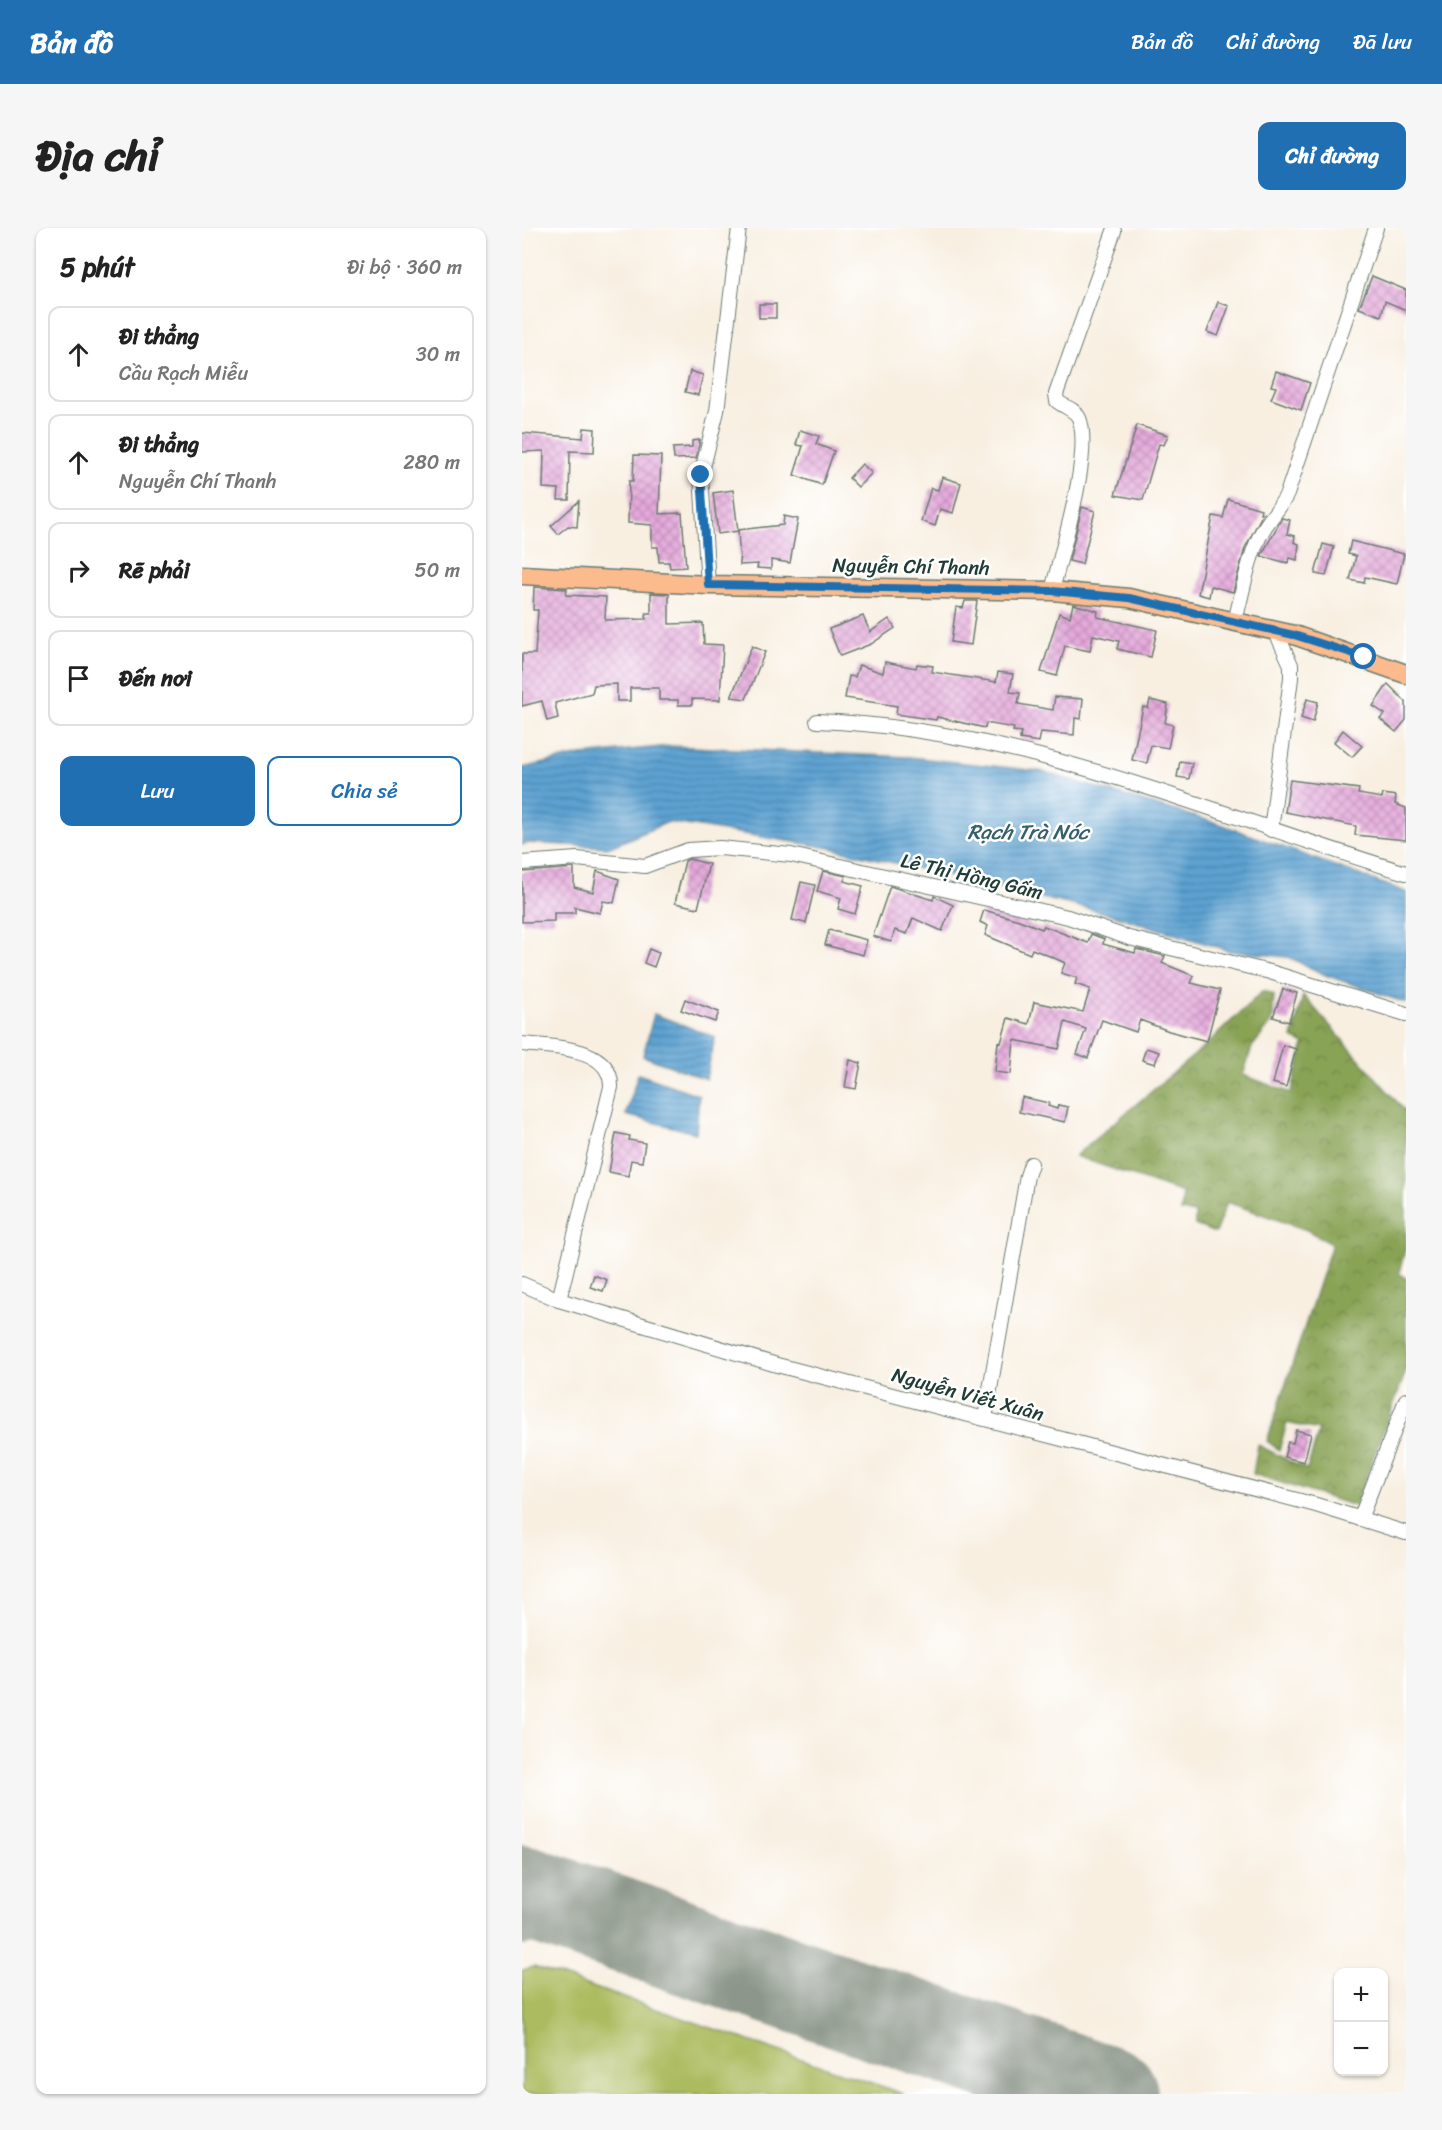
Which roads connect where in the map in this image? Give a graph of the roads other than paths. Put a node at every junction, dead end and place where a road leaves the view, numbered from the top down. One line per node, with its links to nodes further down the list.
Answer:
1 (739, 228): 5 (street)
2 (1376, 228): 7 (street)
3 (1114, 231): 6 (street)
4 (522, 575): 5 (main road, Nguyễn Chí Thanh)
5 (708, 585): 6 (main road, Nguyễn Chí Thanh)
6 (1052, 591): 7 (main road, Nguyễn Chí Thanh)
7 (1235, 621): 8 (main road, Nguyễn Chí Thanh)
8 (1275, 630): 9 (main road, Nguyễn Chí Thanh); 11 (street)
9 (1406, 674)
10 (817, 721): 11 (street)
11 (1271, 830): 13 (street)
12 (522, 863): 14 (street, Lê Thị Hồng Gấm)
13 (1406, 873)
14 (1406, 1014)
15 (522, 1044): 18 (street)
16 (1032, 1164): 20 (street)
17 (522, 1284): 18 (street, Nguyễn Viết Xuân)
18 (559, 1300): 20 (street, Nguyễn Viết Xuân)
19 (1406, 1400): 21 (street)
20 (985, 1418): 21 (street, Nguyễn Viết Xuân)
21 (1360, 1519): 22 (street, Nguyễn Viết Xuân)
22 (1406, 1533)

